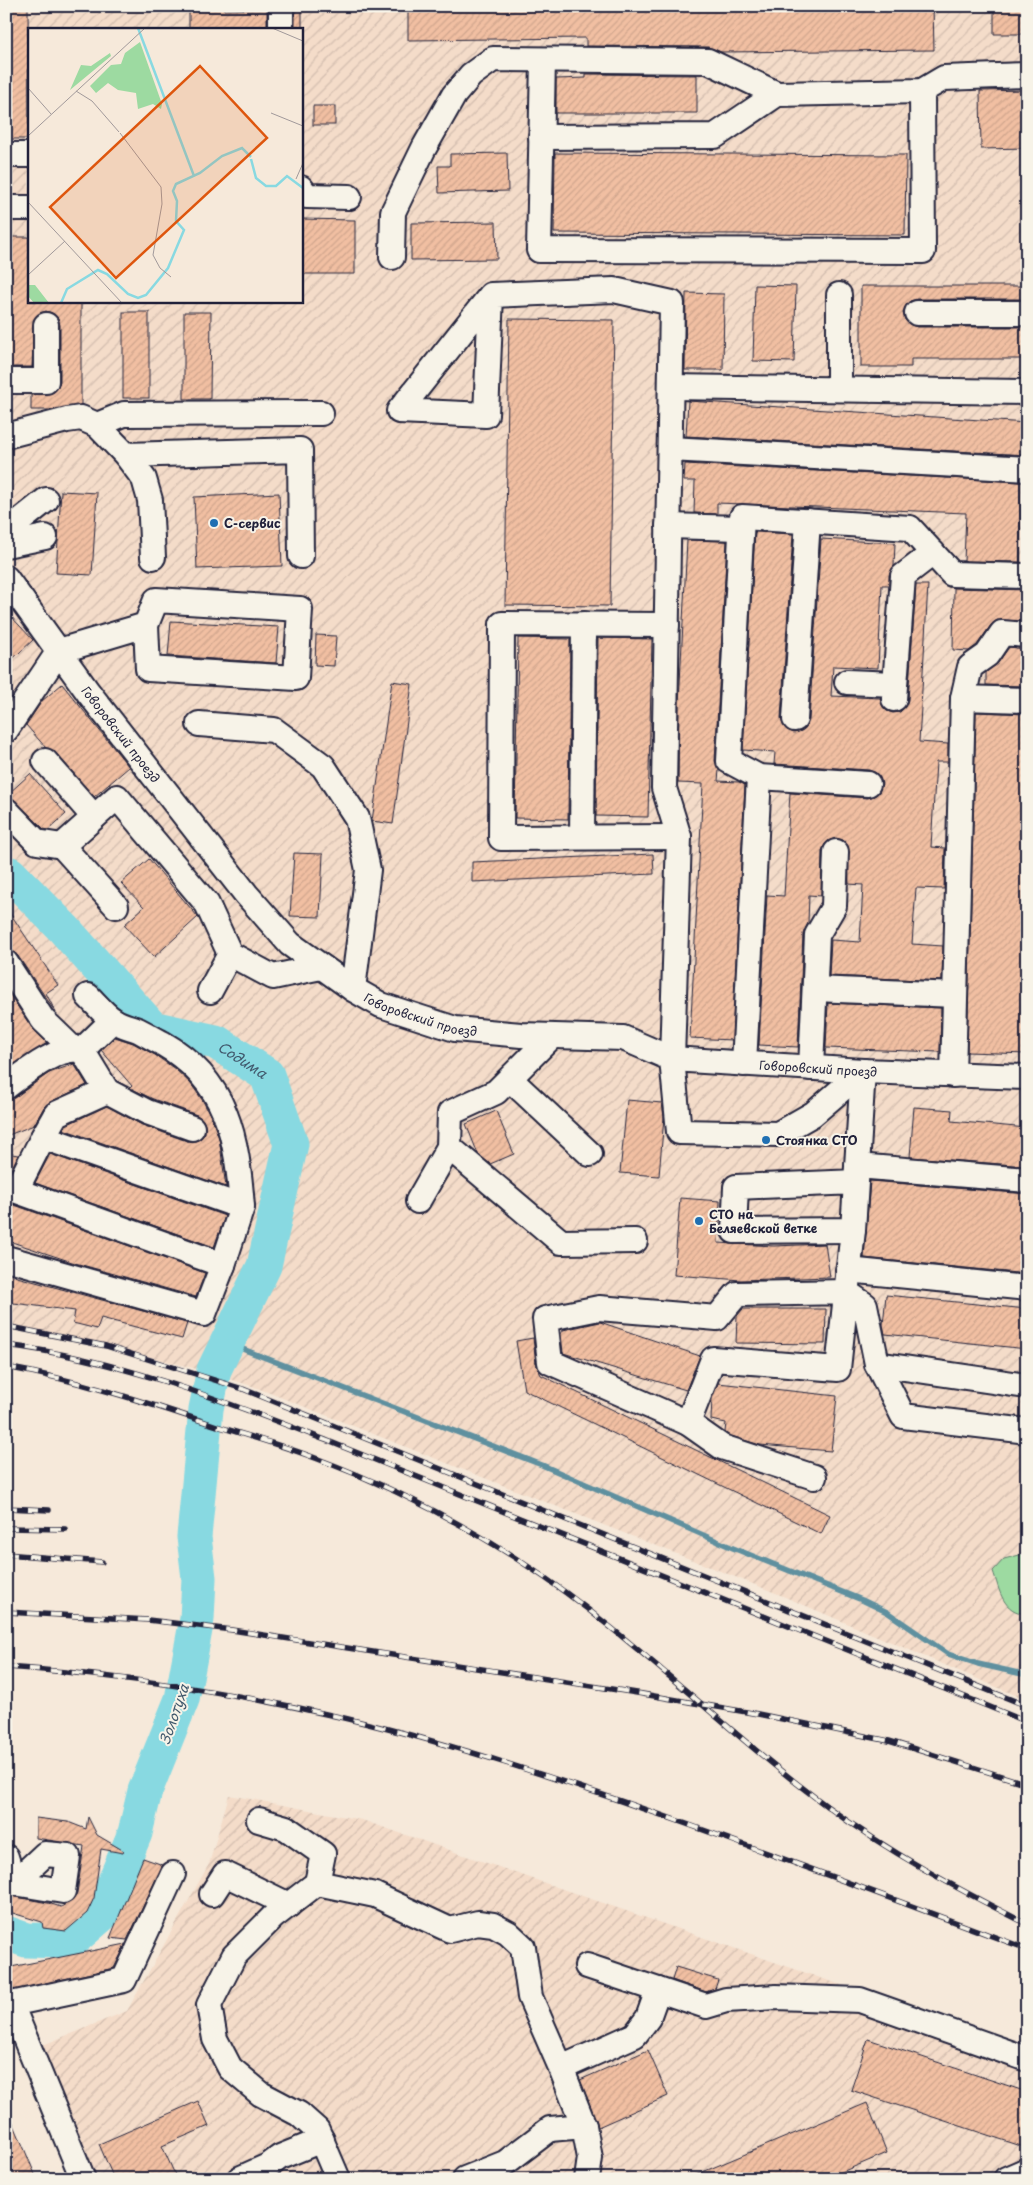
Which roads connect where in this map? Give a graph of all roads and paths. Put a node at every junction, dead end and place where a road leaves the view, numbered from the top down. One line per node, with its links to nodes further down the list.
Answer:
1 (281, 6): 2 (street)
2 (281, 28)
3 (543, 60): 6 (street); 7 (street); 14 (street)
4 (1027, 75): 5 (street)
5 (922, 91): 6 (street); 7 (street)
6 (777, 94): 7 (street)
7 (541, 137)
8 (6, 155): 9 (street)
9 (28, 155)
10 (303, 194): 11 (street)
11 (349, 197)
12 (6, 208): 13 (street)
13 (28, 208)
14 (392, 257)
15 (491, 295): 15 (street); 21 (street)
16 (839, 295): 22 (street)
17 (917, 312): 18 (street)
18 (1027, 313)
19 (46, 325): 20 (street)
20 (6, 381)
21 (671, 387): 22 (street); 27 (street)
22 (839, 389): 23 (street)
23 (1027, 392)
24 (321, 414): 25 (street)
25 (97, 425): 26 (street); 28 (street)
26 (6, 436)
27 (670, 449): 29 (street); 32 (street)
28 (126, 455): 38 (street); 39 (street)
29 (1027, 469)
30 (46, 500): 34 (street)
31 (808, 521): 33 (street); 37 (street); 50 (street)
32 (668, 526): 33 (street); 44 (street)
33 (742, 528): 54 (street)
34 (6, 532)
35 (45, 537): 36 (street)
36 (6, 545)
37 (933, 553): 40 (street); 47 (street)
38 (301, 556)
39 (153, 557)
40 (1027, 576)
41 (7, 580): 46 (street, Говоровский проезд)
42 (584, 624): 44 (street); 59 (street); 59 (street)
43 (146, 625): 43 (street); 46 (street)
44 (667, 625): 58 (street)
45 (1027, 635): 48 (street)
46 (59, 652): 52 (street); 65 (street, Говоровский проезд)
47 (848, 682)
48 (963, 698): 49 (street); 69 (street)
49 (1027, 700)
50 (795, 719)
51 (199, 724): 67 (street)
52 (6, 730)
53 (44, 761): 57 (street)
54 (759, 776): 55 (street); 75 (street)
55 (868, 784)
56 (6, 810): 60 (street)
57 (94, 818): 60 (street); 63 (street)
58 (679, 836): 59 (street); 74 (street)
59 (582, 837)
60 (62, 846): 62 (street)
61 (836, 852): 66 (street)
62 (116, 906)
63 (230, 954): 65 (street); 68 (street)
64 (6, 963): 73 (street)
65 (321, 967): 67 (street, Говоровский проезд)
66 (815, 989): 69 (street); 76 (street)
67 (353, 990): 72 (street, Говоровский проезд)
68 (210, 991)
69 (955, 995): 78 (street)
70 (88, 996): 71 (street)
71 (113, 1020): 73 (street); 91 (street)
72 (552, 1036): 74 (street, Говоровский проезд); 80 (street)
73 (77, 1049): 81 (street); 82 (street)
74 (672, 1059): 75 (street, Говоровский проезд); 77 (street)
75 (744, 1064): 76 (street, Говоровский проезд)
76 (811, 1068): 77 (street, Говоровский проезд)
77 (863, 1072): 78 (street, Говоровский проезд); 87 (street)
78 (953, 1075): 79 (street, Говоровский проезд)
79 (1027, 1077)
80 (510, 1078): 85 (street); 86 (street)
81 (6, 1087)
82 (107, 1090): 83 (street); 84 (street)
83 (192, 1128)
84 (42, 1137): 89 (street); 91 (street)
85 (449, 1147): 90 (street); 93 (street)
86 (590, 1154)
87 (856, 1174): 88 (street); 92 (street); 92 (street)
88 (1027, 1180)
89 (11, 1188): 95 (street)
90 (418, 1201)
91 (242, 1207): 95 (street)
92 (853, 1230): 96 (street)
93 (635, 1242)
94 (6, 1258): 95 (street)
95 (223, 1265)
96 (847, 1281): 97 (street); 98 (street); 100 (street); 100 (street)
97 (1027, 1288)
98 (877, 1364): 99 (street); 101 (street)
99 (1027, 1386)
100 (688, 1423): 102 (street)
101 (1027, 1431)
102 (814, 1477)
103 (259, 1820): 107 (street)
104 (6, 1857): 106 (street)
105 (173, 1874): 112 (street)
106 (10, 1882)
107 (317, 1883): 109 (street); 114 (street)
108 (212, 1894): 109 (street)
109 (289, 1905): 116 (street)
110 (587, 1966): 111 (street)
111 (658, 1990): 113 (street); 114 (street)
112 (9, 2004): 118 (street)
113 (1027, 2059)
114 (561, 2068): 115 (street)
115 (584, 2126): 121 (street); 122 (street)
116 (322, 2140): 119 (street); 120 (street)
117 (1027, 2170): 123 (street)
118 (83, 2179)
119 (239, 2179)
120 (338, 2179)
121 (465, 2179)
122 (587, 2179)
123 (1006, 2179)

